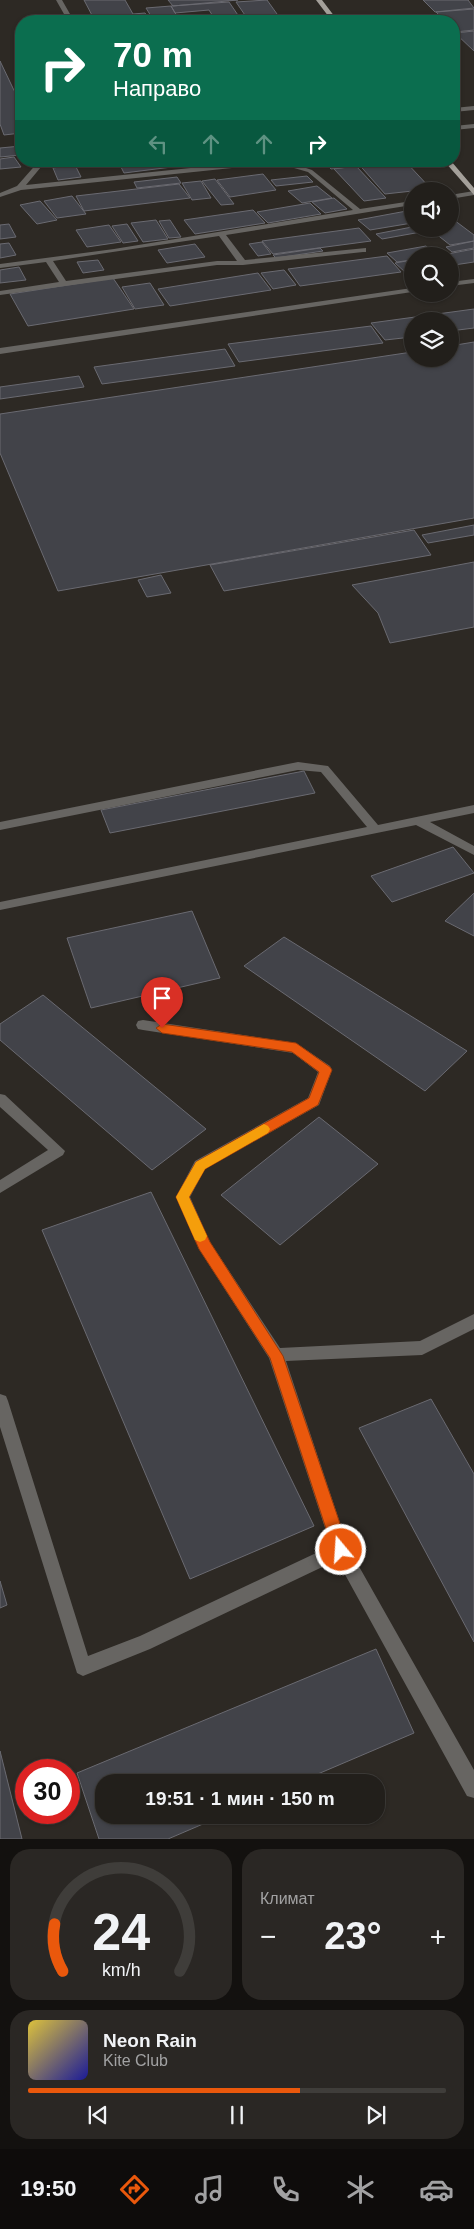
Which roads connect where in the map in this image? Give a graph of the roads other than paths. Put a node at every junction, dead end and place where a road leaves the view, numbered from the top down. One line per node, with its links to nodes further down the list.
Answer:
1 (59, 0): 3 (street)
2 (319, 0): 4 (main road)
3 (68, 15)
4 (330, 15)
5 (474, 108): 6 (street)
6 (460, 109)
7 (473, 127): 8 (street)
8 (460, 128)
9 (38, 167): 13 (street)
10 (222, 167): 13 (street)
11 (297, 167): 18 (street)
12 (451, 167): 14 (main road)
13 (20, 188): 15 (street)
14 (474, 193): 16 (street)
15 (0, 195)
16 (459, 196)
17 (404, 204): 18 (street)
18 (358, 211): 19 (street)
19 (221, 234): 21 (street); 22 (street)
20 (363, 250): 22 (street)
21 (48, 260): 23 (street); 26 (street)
22 (243, 263): 26 (street)
23 (0, 266)
24 (474, 281): 25 (street)
25 (459, 283)
26 (64, 284): 28 (street)
27 (404, 291): 29 (street)
28 (0, 293)
29 (0, 351)
30 (473, 807): 31 (street)
31 (416, 820): 33 (street); 34 (street)
32 (0, 826): 33 (street)
33 (374, 829): 35 (street)
34 (474, 851)
35 (0, 906)
36 (143, 1025): 40 (street)
37 (0, 1099): 38 (street)
38 (0, 1187)
39 (474, 1321): 40 (street)
40 (276, 1356): 42 (street)
41 (0, 1401): 42 (street)
42 (341, 1550): 43 (street)
43 (474, 1789)

